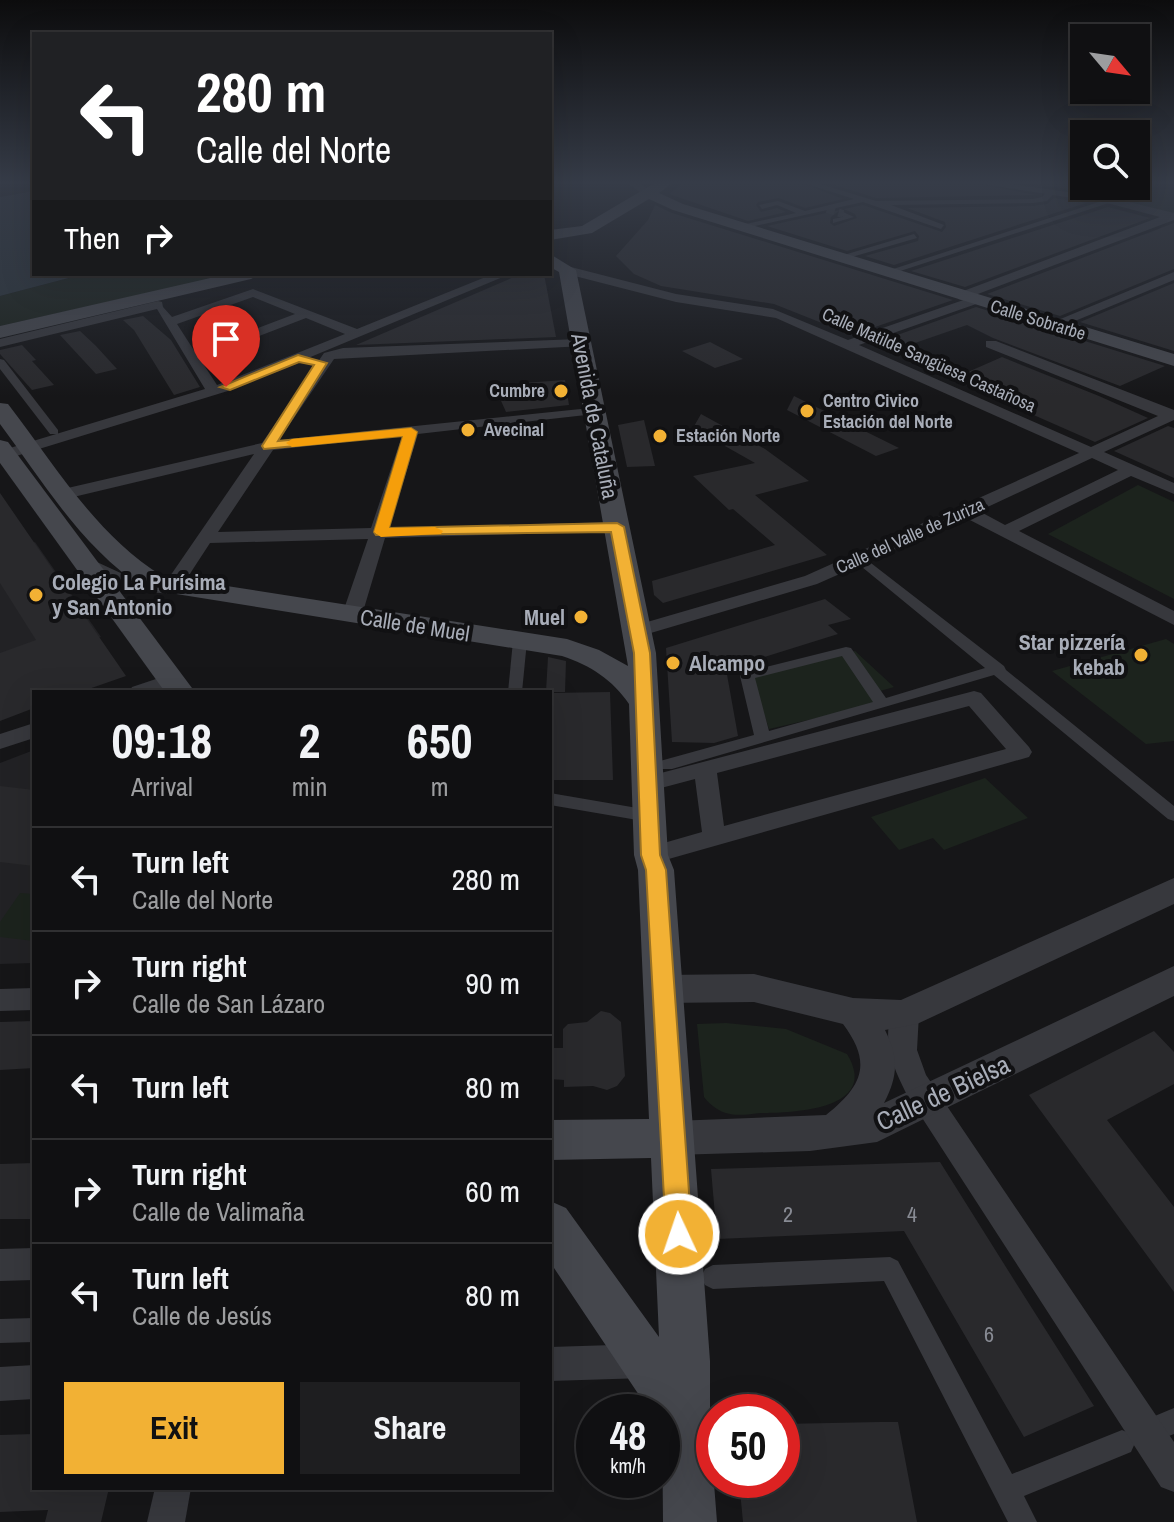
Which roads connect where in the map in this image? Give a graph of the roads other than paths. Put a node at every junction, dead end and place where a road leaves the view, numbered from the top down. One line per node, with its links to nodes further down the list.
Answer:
1 (829, 255): 5 (main road, Calle Sobrarbe)
2 (848, 255): 5 (street)
3 (941, 255): 7 (street)
4 (1075, 255): 11 (street)
5 (838, 258): 7 (main road, Calle Sobrarbe)
6 (557, 264): 19 (main road, Avenida de Cataluña); 20 (street, Calle Matilde Sangüesa Castañosa)
7 (885, 273): 11 (main road, Calle Sobrarbe)
8 (244, 276): 12 (main road)
9 (496, 276): 17 (street)
10 (1174, 276): 15 (street)
11 (968, 298): 15 (main road, Calle Sobrarbe); 20 (street)
12 (155, 301): 14 (street); 16 (main road); 18 (street)
13 (306, 314): 14 (street); 17 (street); 24 (street)
14 (169, 322): 24 (street)
15 (1053, 325): 22 (main road, Calle Sobrarbe)
16 (0, 332)
17 (358, 334): 23 (street)
18 (0, 343)
19 (579, 343): 23 (street); 32 (main road, Avenida de Cataluña)
20 (848, 344): 39 (street, Calle Matilde Sangüesa Castañosa)
21 (991, 344): 33 (street)
22 (1124, 347): 26 (main road); 29 (main road)
23 (338, 348): 25 (street); 28 (street)
24 (194, 357): 30 (street)
25 (298, 359): 28 (street); 30 (street)
26 (1174, 360)
27 (0, 362): 34 (street)
28 (321, 363): 36 (street)
29 (1174, 368)
30 (214, 391): 37 (street)
31 (0, 409): 37 (main road, Calle de Muel)
32 (595, 410): 35 (street); 44 (main road, Avenida de Cataluña)
33 (1173, 415): 39 (street, Calle del Valle de Zuriza)
34 (54, 432)
35 (411, 432): 36 (street); 46 (street)
36 (269, 446): 42 (street); 47 (street)
37 (31, 447): 38 (street); 42 (main road, Calle de Muel)
38 (2, 452): 48 (main road)
39 (1091, 452): 40 (street, Calle Matilde Sangüesa Castañosa); 43 (street, Calle del Valle de Zuriza)
40 (1130, 470): 41 (street, Calle Matilde Sangüesa Castañosa); 45 (street)
41 (1174, 489)
42 (65, 494): 50 (main road, Calle de Muel)
43 (966, 511): 45 (street); 54 (street, Calle del Valle de Zuriza)
44 (617, 527): 46 (street); 54 (main road, Avenida de Cataluña)
45 (1006, 531): 52 (street)
46 (381, 532): 47 (street); 51 (street)
47 (204, 538): 50 (street)
48 (86, 562): 50 (street); 53 (main road)
49 (867, 564): 57 (street)
50 (171, 588): 51 (main road, Calle de Muel); 53 (main road)
51 (352, 615): 55 (main road, Calle de Muel)
52 (1174, 619)
53 (133, 630): 58 (main road)
54 (637, 631): 56 (main road); 61 (main road, Avenida de Cataluña)
55 (520, 641): 56 (main road, Calle de Muel); 60 (street)
56 (567, 648): 61 (main road, Calle de Muel)
57 (999, 669): 62 (street); 69 (street)
58 (176, 686): 59 (street)
59 (151, 690)
60 (515, 690)
61 (642, 701): 67 (main road, Avenida de Cataluña)
62 (882, 704): 64 (street); 64 (street)
63 (32, 731): 65 (street)
64 (763, 738): 67 (street)
65 (0, 742)
66 (705, 770): 67 (street); 71 (street); 71 (street)
67 (656, 774): 70 (main road, Avenida de Cataluña)
68 (552, 799): 70 (street)
69 (1174, 815)
70 (649, 816): 72 (main road, Avenida de Cataluña)
71 (714, 837): 72 (street)
72 (651, 855): 75 (main road, Avenida de Cataluña)
73 (1174, 890): 79 (street)
74 (1174, 980): 80 (street, Calle de Bielsa)
75 (662, 989): 78 (street); 82 (main road, Avenida de Cataluña)
76 (32, 999): 77 (street)
77 (0, 1000)
78 (854, 1013): 79 (street); 81 (street)
79 (905, 1014): 80 (street)
80 (928, 1103): 81 (street, Calle de Bielsa); 97 (street)
81 (833, 1132): 82 (street, Calle de Bielsa)
82 (673, 1138): 83 (main road, Calle de Bielsa); 88 (main road, Avenida de Cataluña)
83 (552, 1140)
84 (552, 1226): 91 (main road, Avenida de Cataluña)
85 (32, 1264): 86 (street)
86 (0, 1265)
87 (713, 1277): 99 (street)
88 (683, 1317): 91 (street); 95 (main road, Avenida de Cataluña)
89 (32, 1330): 90 (street)
90 (0, 1331)
91 (646, 1361): 92 (street); 95 (main road, Avenida de Cataluña)
92 (552, 1364)
93 (32, 1382): 94 (street)
94 (0, 1384)
95 (684, 1432): 101 (main road, Avenida de Cataluña)
96 (1122, 1443): 99 (street)
97 (1174, 1474)
98 (173, 1490): 100 (street)
99 (1007, 1490): 102 (street)
100 (166, 1522)
101 (690, 1522)
102 (1023, 1522)

